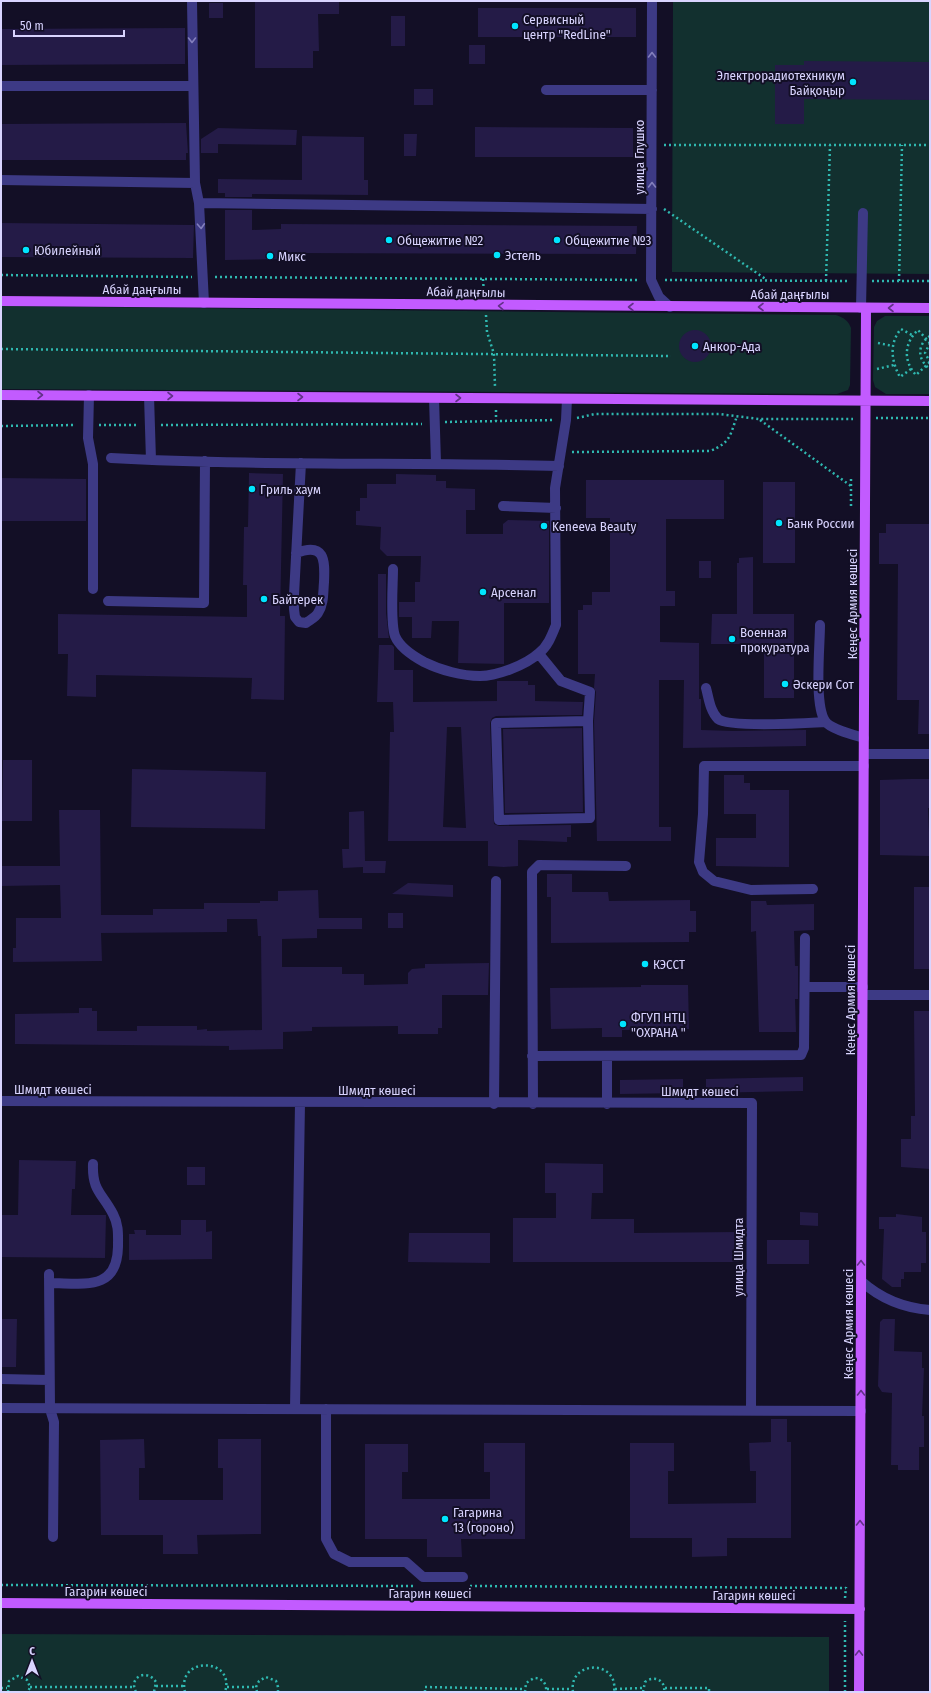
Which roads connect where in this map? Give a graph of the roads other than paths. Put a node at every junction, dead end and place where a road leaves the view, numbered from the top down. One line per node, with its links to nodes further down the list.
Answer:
1 (192, 1): 4 (street, one-way to 4)
2 (652, 1): 6 (street, улица Глушко, one-way to 2)
3 (1, 86): 4 (street)
4 (192, 86): 8 (street)
5 (546, 90): 6 (street)
6 (652, 90): 10 (street, улица Глушко, one-way to 6)
7 (1, 180): 8 (street)
8 (195, 183): 9 (street)
9 (199, 203): 10 (street); 13 (street, one-way to 13)
10 (652, 209): 14 (street, улица Глушко)
11 (863, 213): 15 (street)
12 (1, 301): 13 (main road, Абай даңғылы)
13 (204, 303): 14 (main road, Абай даңғылы, one-way to 13)
14 (670, 307): 15 (main road, Абай даңғылы, one-way to 14)
15 (864, 308): 16 (main road, Абай даңғылы, one-way to 15); 22 (main road, Кеңес Армия көшесі)
16 (930, 308)
17 (1, 395): 18 (main road, one-way to 18)
18 (89, 395): 19 (main road); 34 (street)
19 (149, 396): 20 (main road, one-way to 20); 25 (street)
20 (434, 398): 21 (main road, one-way to 21); 28 (street)
21 (567, 399): 22 (main road); 29 (street)
22 (866, 401): 23 (main road); 41 (main road, Кеңес Армия көшесі)
23 (930, 401)
24 (111, 458): 25 (street)
25 (151, 460): 26 (street)
26 (205, 461): 27 (street); 35 (street)
27 (301, 463): 28 (street); 32 (street)
28 (436, 463): 29 (street)
29 (559, 466): 31 (street)
30 (503, 506): 31 (street)
31 (556, 508): 37 (street)
32 (296, 552): 32 (street)
33 (394, 569): 37 (street)
34 (93, 589)
35 (108, 601)
36 (820, 625): 40 (street)
37 (539, 654): 39 (street)
38 (706, 688): 40 (street)
39 (588, 721): 39 (street)
40 (825, 722): 41 (street)
41 (864, 738): 42 (main road, Кеңес Армия көшесі)
42 (864, 754): 43 (street); 44 (main road, Кеңес Армия көшесі)
43 (930, 754)
44 (864, 766): 47 (street); 50 (main road, Кеңес Армия көшесі)
45 (626, 866): 52 (street)
46 (496, 881): 56 (street)
47 (813, 889)
48 (805, 938): 49 (street)
49 (806, 987): 50 (street); 53 (street)
50 (863, 991): 51 (street); 61 (main road, Кеңес Армия көшесі, one-way to 50)
51 (930, 994)
52 (532, 1056): 53 (street); 57 (street)
53 (607, 1056): 58 (street)
54 (1, 1101): 55 (street, Шмидт көшесі)
55 (300, 1103): 56 (street, Шмидт көшесі); 67 (street)
56 (494, 1104): 57 (street, Шмидт көшесі)
57 (532, 1104): 58 (street, Шмидт көшесі)
58 (607, 1104): 59 (street, Шмидт көшесі)
59 (752, 1104): 69 (street, улица Шмидта)
60 (93, 1164): 64 (street)
61 (861, 1281): 62 (street); 70 (main road, Кеңес Армия көшесі, one-way to 61)
62 (930, 1310)
63 (1, 1379): 64 (street)
64 (49, 1380): 66 (street)
65 (1, 1408): 66 (street)
66 (50, 1409): 67 (street); 71 (street)
67 (295, 1409): 68 (street)
68 (326, 1409): 69 (street); 72 (street)
69 (751, 1410): 70 (street)
70 (861, 1411): 74 (main road, Кеңес Армия көшесі, one-way to 70)
71 (53, 1537)
72 (463, 1577)
73 (1, 1603): 74 (main road, Гагарин көшесі)
74 (860, 1609): 75 (main road, Кеңес Армия көшесі, one-way to 74)
75 (859, 1692)

